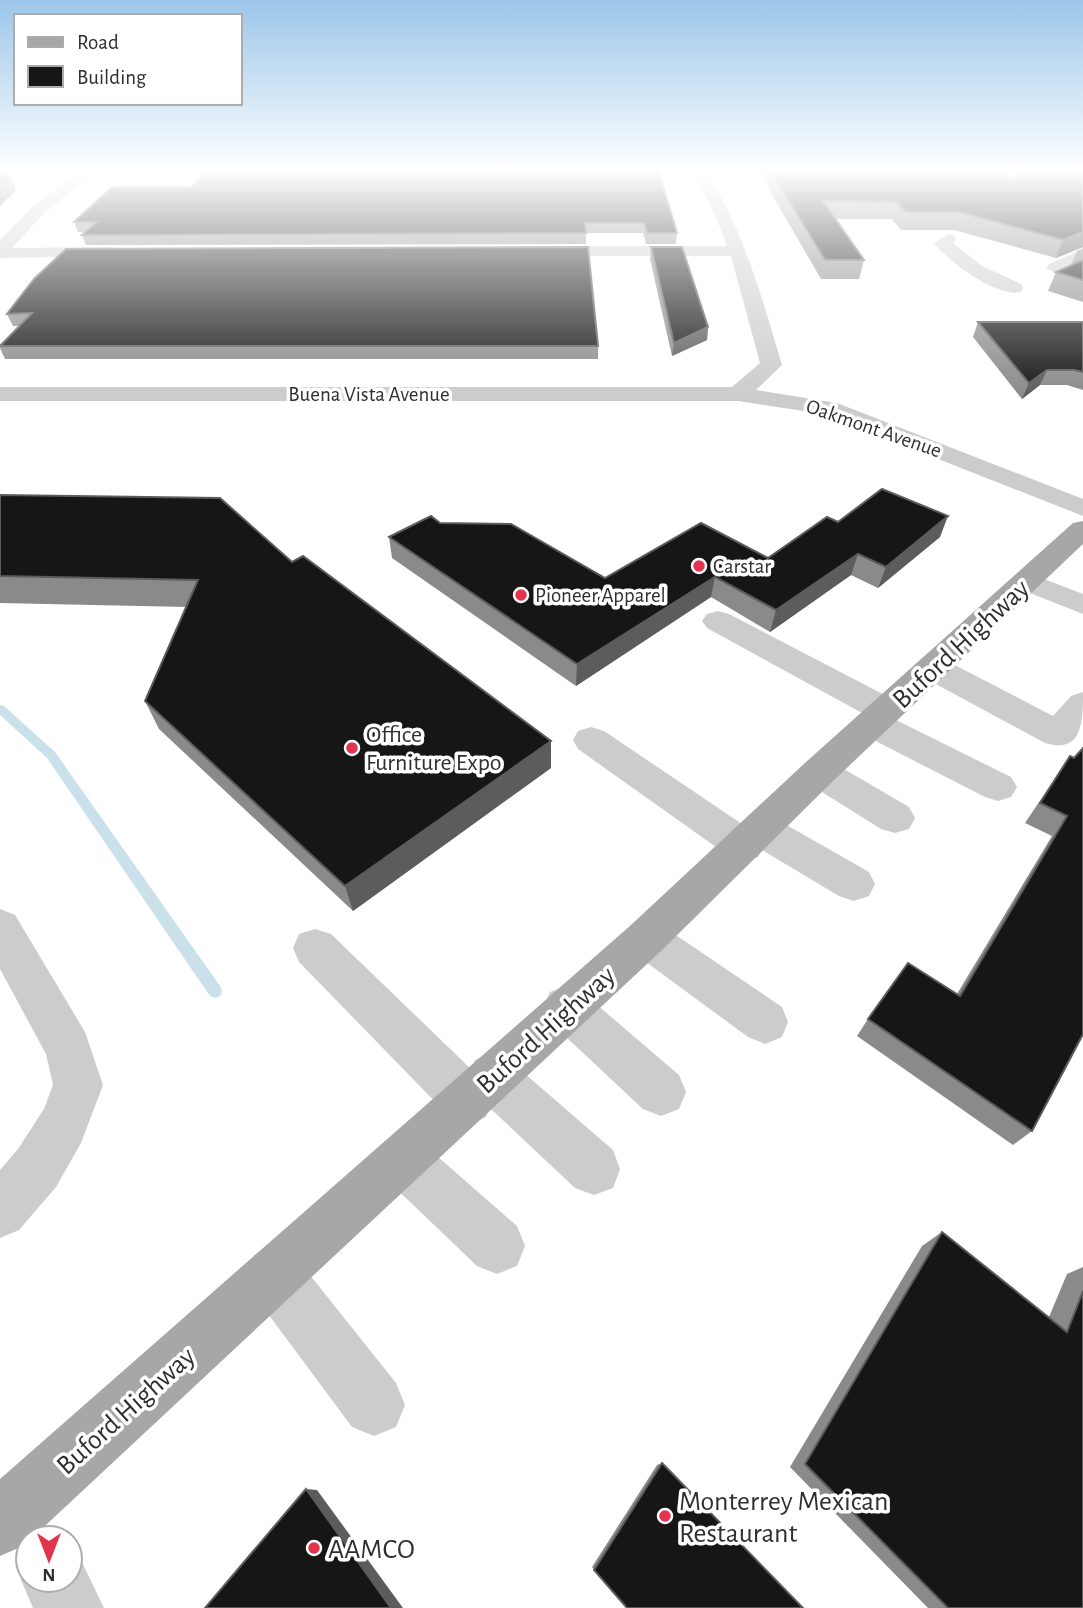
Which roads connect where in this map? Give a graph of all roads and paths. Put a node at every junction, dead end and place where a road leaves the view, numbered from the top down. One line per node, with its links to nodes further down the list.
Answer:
1 (737, 247): 5 (street)
2 (947, 247): 9 (street)
3 (0, 251): 6 (street)
4 (519, 251): 5 (street)
5 (738, 251): 11 (street)
6 (137, 252)
7 (1083, 254): 8 (street)
8 (1055, 268)
9 (1014, 288)
10 (0, 394): 11 (street, Buena Vista Avenue)
11 (738, 394): 12 (street, Oakmont Avenue)
12 (1083, 508)
13 (1079, 538): 14 (main road, Buford Highway)
14 (1026, 581): 15 (street); 17 (main road, Buford Highway)
15 (1083, 605)
16 (719, 621): 19 (street)
17 (933, 668): 18 (street); 19 (main road, Buford Highway)
18 (1083, 704)
19 (879, 718): 21 (main road, Buford Highway); 22 (street)
20 (590, 740): 24 (street)
21 (819, 772): 23 (street); 24 (main road, Buford Highway)
22 (998, 787)
23 (895, 818)
24 (753, 838): 25 (street); 27 (main road, Buford Highway)
25 (854, 884)
26 (2, 934): 34 (street)
27 (646, 938): 29 (main road, Buford Highway); 30 (street)
28 (315, 948): 31 (street)
29 (566, 1007): 31 (main road, Buford Highway); 32 (street)
30 (765, 1022)
31 (480, 1088): 33 (main road, Buford Highway); 35 (street)
32 (661, 1092)
33 (403, 1160): 37 (street); 38 (main road, Buford Highway)
34 (18, 1168): 36 (street)
35 (594, 1169)
36 (0, 1211)
37 (497, 1246)
38 (274, 1275): 39 (street); 40 (main road, Buford Highway)
39 (374, 1405)
40 (18, 1522)

